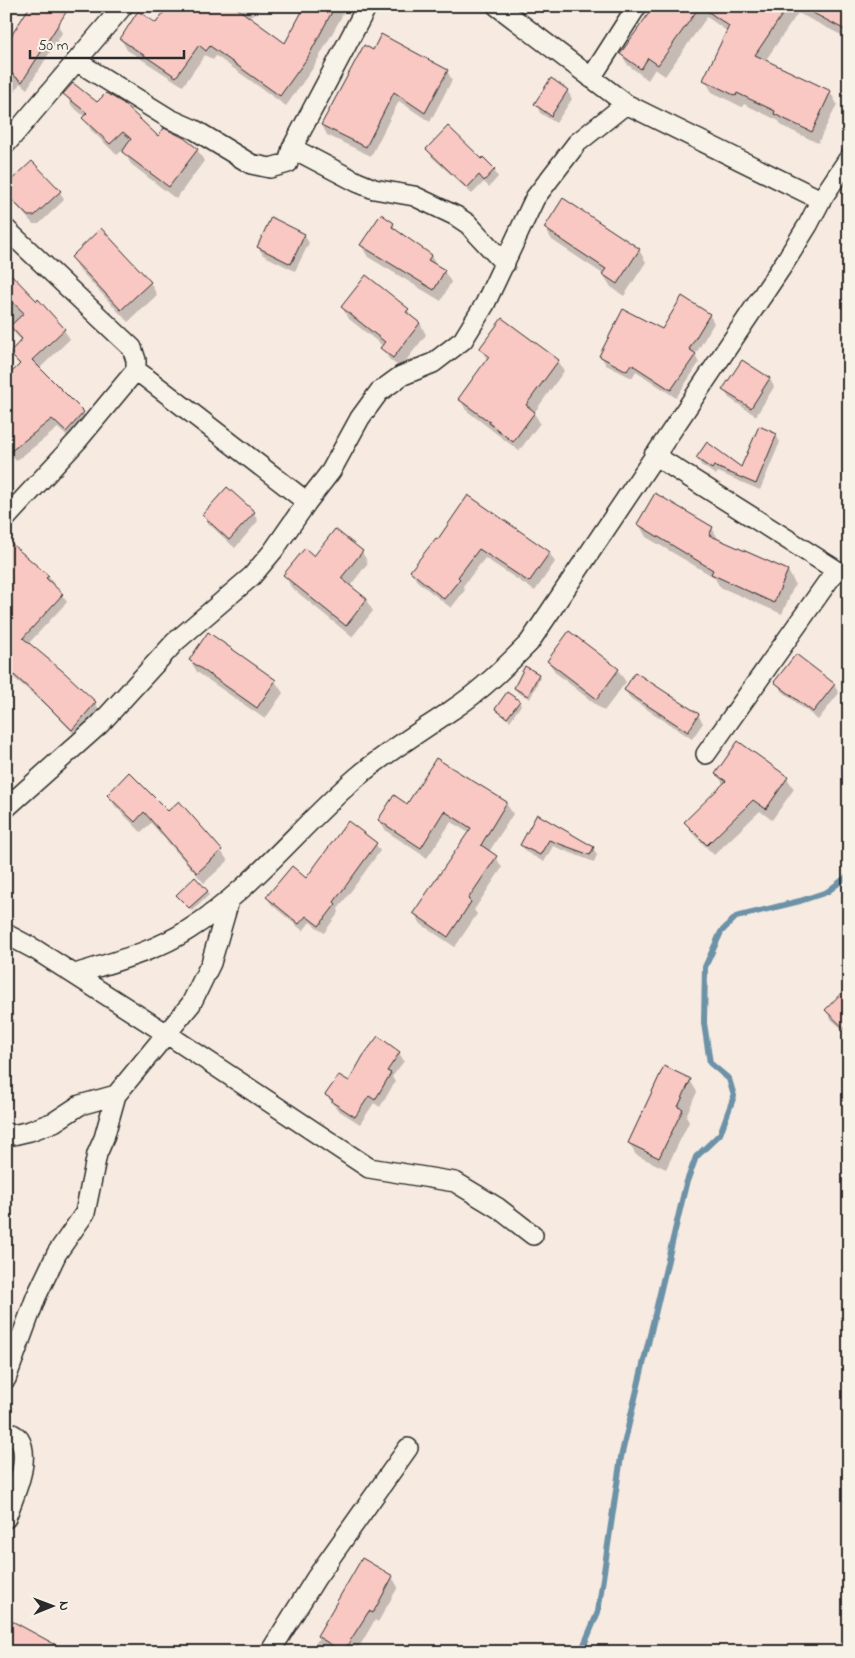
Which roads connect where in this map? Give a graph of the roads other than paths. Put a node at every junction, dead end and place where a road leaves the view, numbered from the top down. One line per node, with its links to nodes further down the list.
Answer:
1 (123, 6): 5 (street)
2 (367, 6): 9 (street)
3 (497, 6): 6 (street)
4 (637, 6): 6 (street)
5 (76, 61): 8 (street); 9 (street)
6 (591, 78): 7 (street)
7 (626, 104): 11 (street); 13 (street)
8 (6, 144)
9 (292, 148): 13 (street)
10 (849, 158): 11 (street)
11 (821, 200): 15 (street)
12 (6, 229): 14 (street)
13 (504, 264): 16 (street)
14 (136, 370): 16 (street); 17 (street)
15 (654, 456): 18 (street); 20 (street)
16 (307, 502): 19 (street)
17 (6, 518)
18 (706, 754)
19 (6, 808)
20 (229, 901): 22 (street); 23 (street)
21 (6, 934): 22 (street)
22 (75, 974): 23 (street)
23 (167, 1034): 24 (street); 26 (street)
24 (116, 1095): 25 (street); 27 (street)
25 (6, 1133)
26 (533, 1234)
27 (6, 1379)
28 (6, 1431): 30 (street)
29 (408, 1448): 31 (street)
30 (6, 1518)
31 (270, 1652)

